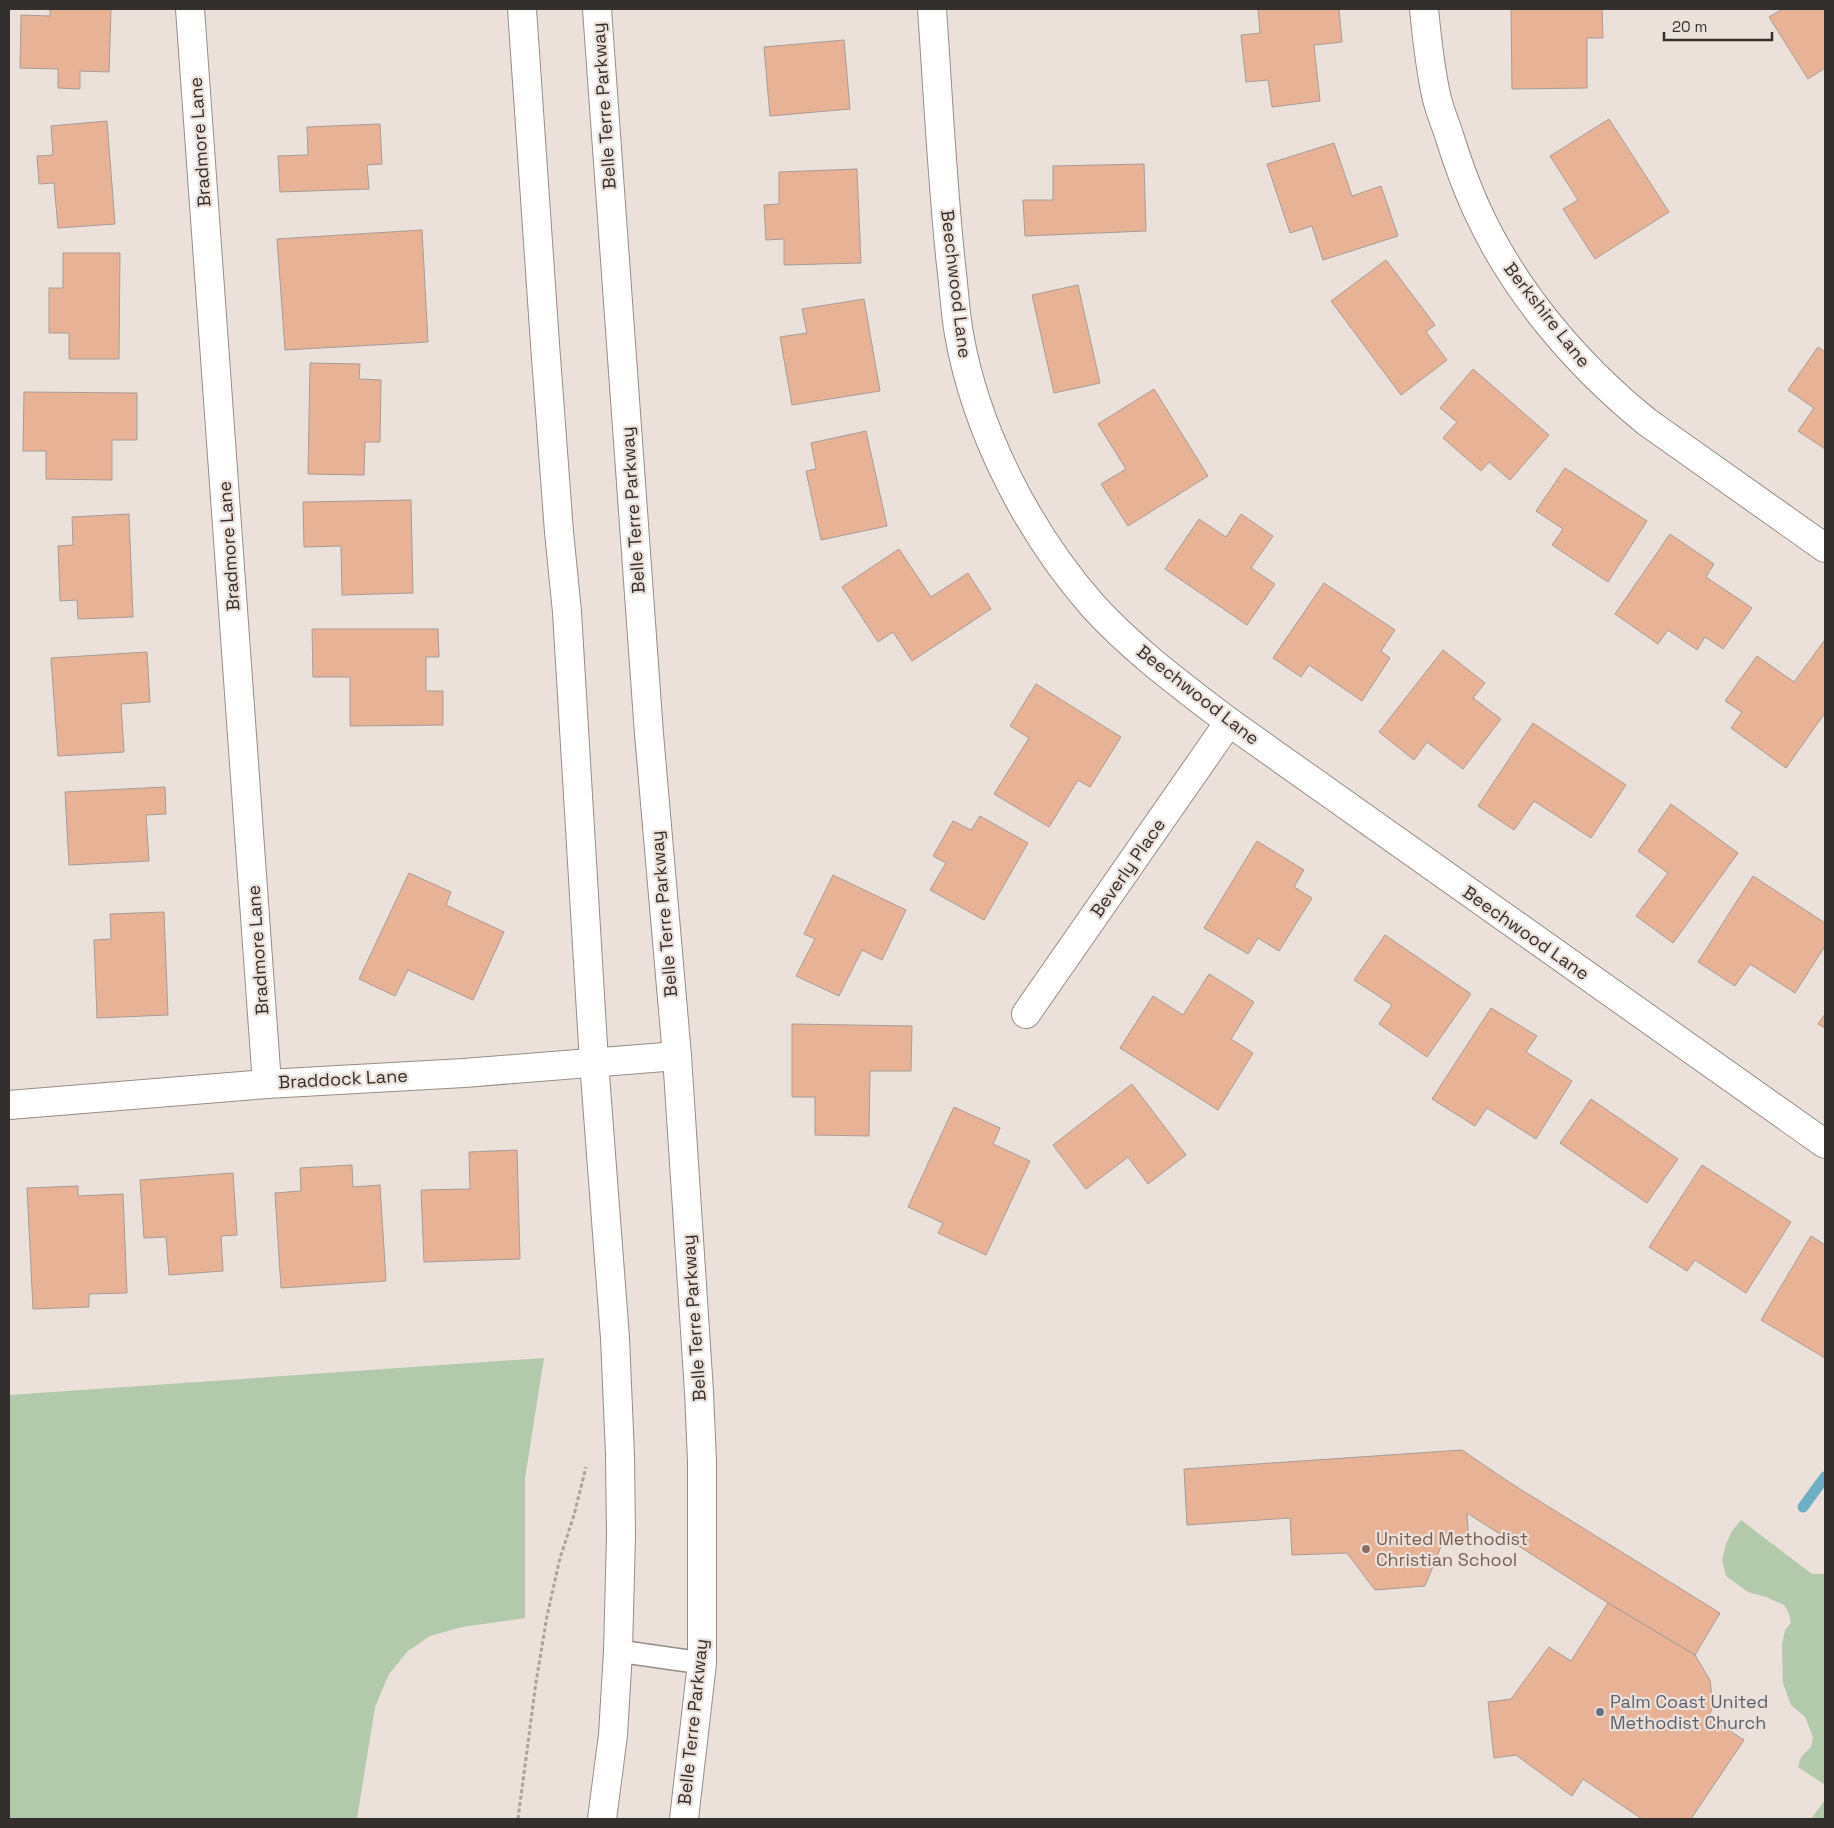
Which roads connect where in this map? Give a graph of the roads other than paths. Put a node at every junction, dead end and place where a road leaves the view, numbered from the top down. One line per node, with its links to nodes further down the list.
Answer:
1 (190, 9): 11 (street, Bradmore Lane)
2 (522, 9): 10 (street)
3 (596, 9): 9 (street, Belle Terre Parkway)
4 (932, 9): 7 (street, Beechwood Lane)
5 (1424, 9): 6 (street, Berkshire Lane)
6 (1825, 548)
7 (1230, 722): 8 (street, Beverly Place); 13 (street, Beechwood Lane)
8 (1026, 1014)
9 (677, 1056): 10 (street, Braddock Lane); 15 (street, Belle Terre Parkway)
10 (594, 1062): 11 (street, Braddock Lane); 14 (street)
11 (267, 1084): 12 (street, Braddock Lane)
12 (9, 1105)
13 (1825, 1144)
14 (618, 1651): 15 (lane); 16 (street)
15 (702, 1663): 17 (street, Belle Terre Parkway)
16 (603, 1817)
17 (684, 1819)

